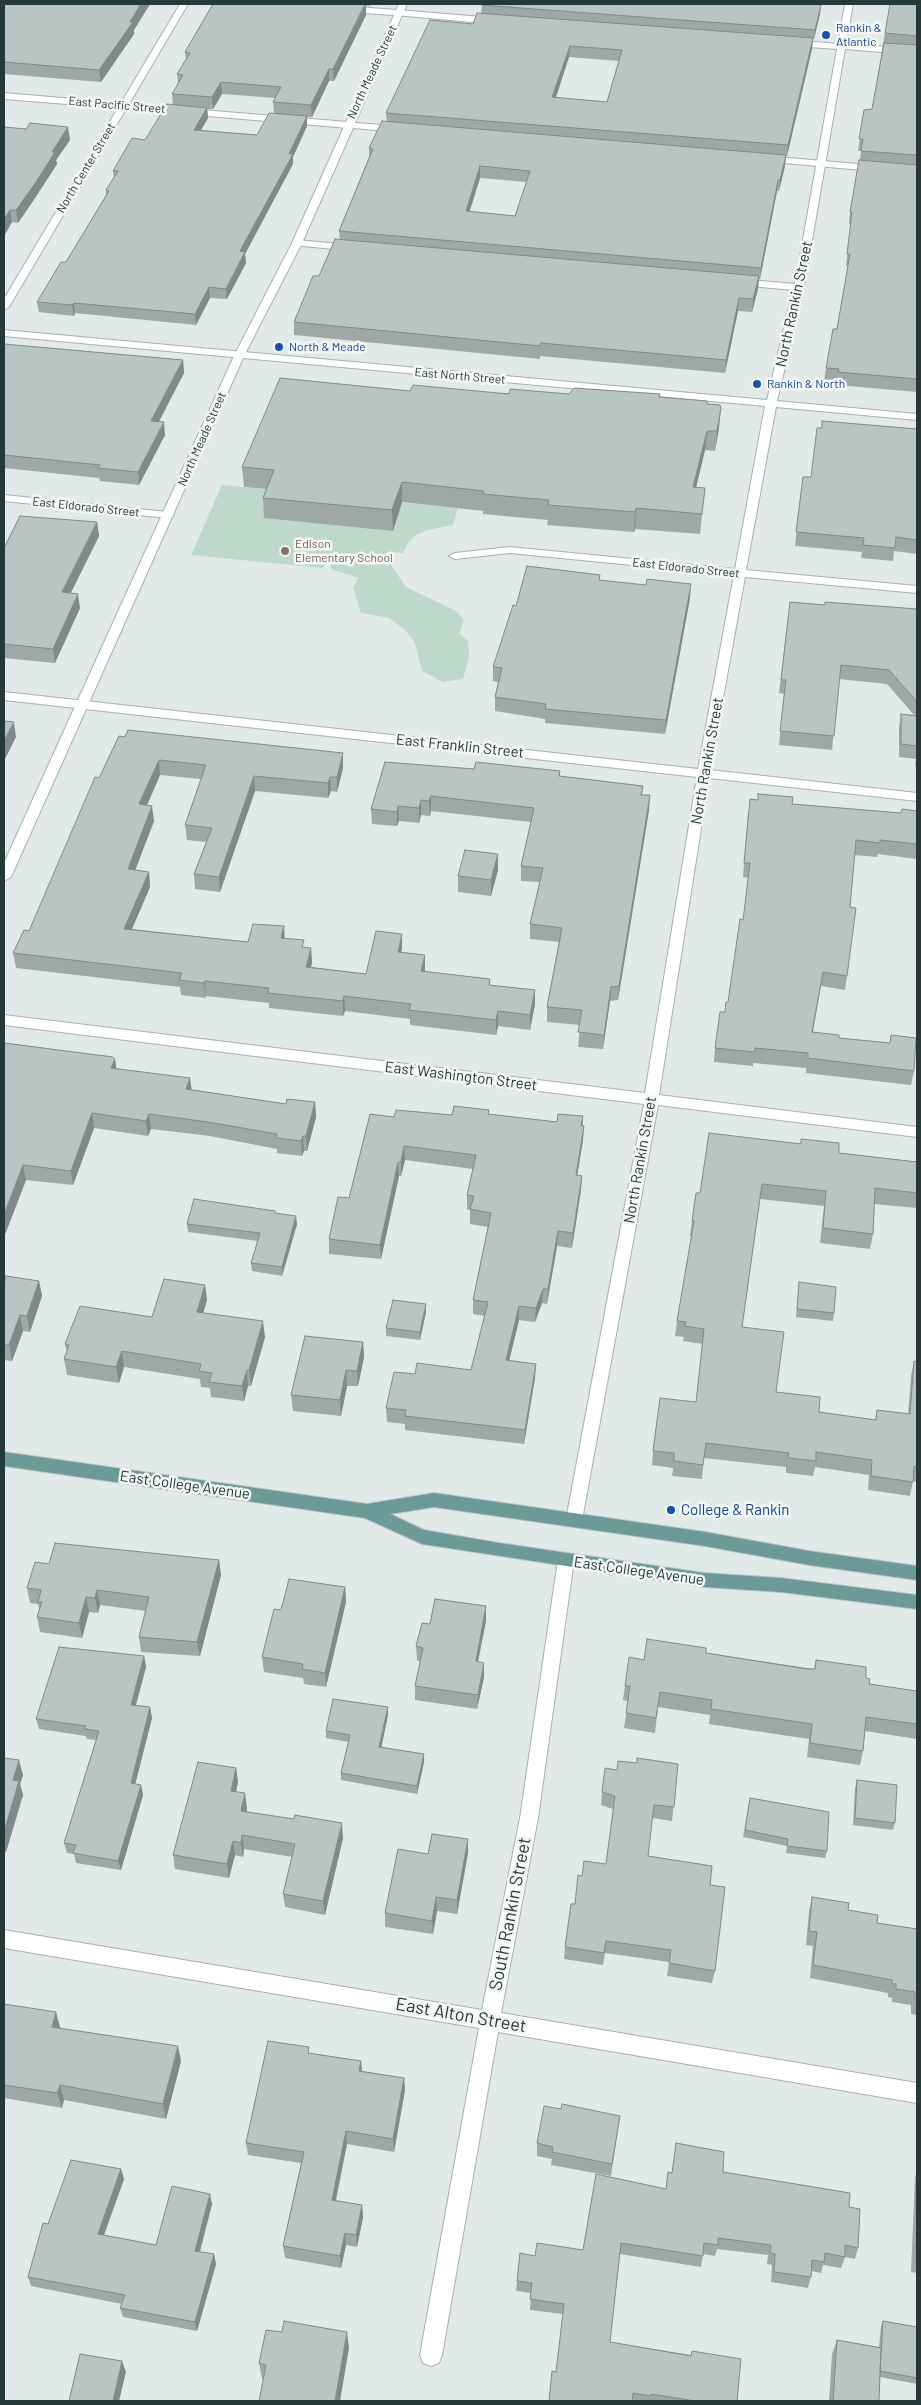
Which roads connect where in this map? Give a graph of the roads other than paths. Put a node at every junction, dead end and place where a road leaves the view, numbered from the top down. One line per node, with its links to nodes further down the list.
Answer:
1 (184, 4): 10 (street, North Center Street)
2 (849, 4): 7 (street, North Rankin Street)
3 (338, 9): 4 (street)
4 (401, 9): 5 (street); 11 (street, North Meade Street)
5 (507, 22)
6 (781, 42): 7 (street)
7 (842, 47): 8 (street); 14 (street, North Rankin Street)
8 (917, 52)
9 (4, 96): 10 (street, East Pacific Street)
10 (124, 106): 11 (street, East Pacific Street); 20 (street, North Center Street)
11 (348, 124): 12 (street, East Pacific Street); 16 (street, North Meade Street)
12 (409, 130)
13 (750, 158): 14 (street)
14 (822, 164): 15 (street); 19 (street, North Rankin Street)
15 (917, 172)
16 (297, 243): 17 (street); 22 (street, North Meade Street)
17 (367, 250)
18 (725, 281): 19 (street)
19 (799, 287): 23 (street, North Rankin Street)
20 (4, 307)
21 (4, 333): 22 (street, East North Street)
22 (239, 356): 23 (street, East North Street); 26 (street, North Meade Street)
23 (771, 404): 24 (street, East North Street); 28 (street, North Rankin Street)
24 (917, 417)
25 (4, 498): 26 (street, East Eldorado Street)
26 (168, 515): 31 (street, North Meade Street)
27 (455, 556): 28 (street, East Eldorado Street)
28 (740, 573): 29 (street, East Eldorado Street); 32 (street, North Rankin Street)
29 (917, 590)
30 (4, 696): 31 (street, East Franklin Street)
31 (81, 704): 32 (street, East Franklin Street); 34 (street, North Meade Street)
32 (704, 774): 33 (street, East Franklin Street); 36 (street, North Rankin Street)
33 (917, 797)
34 (4, 876)
35 (4, 1020): 36 (street, East Washington Street)
36 (651, 1098): 37 (street, East Washington Street); 40 (street, North Rankin Street)
37 (917, 1132)
38 (4, 1459): 39 (main road, East College Avenue)
39 (367, 1511): 40 (main road, East College Avenue); 41 (main road, East College Avenue)
40 (574, 1520): 42 (main road, East College Avenue)
41 (566, 1560): 43 (main road, East College Avenue); 45 (street, South Rankin Street)
42 (917, 1573)
43 (917, 1602)
44 (4, 1939): 45 (street, East Alton Street)
45 (490, 2021): 46 (street, East Alton Street); 47 (street, South Rankin Street)
46 (917, 2093)
47 (431, 2355)

